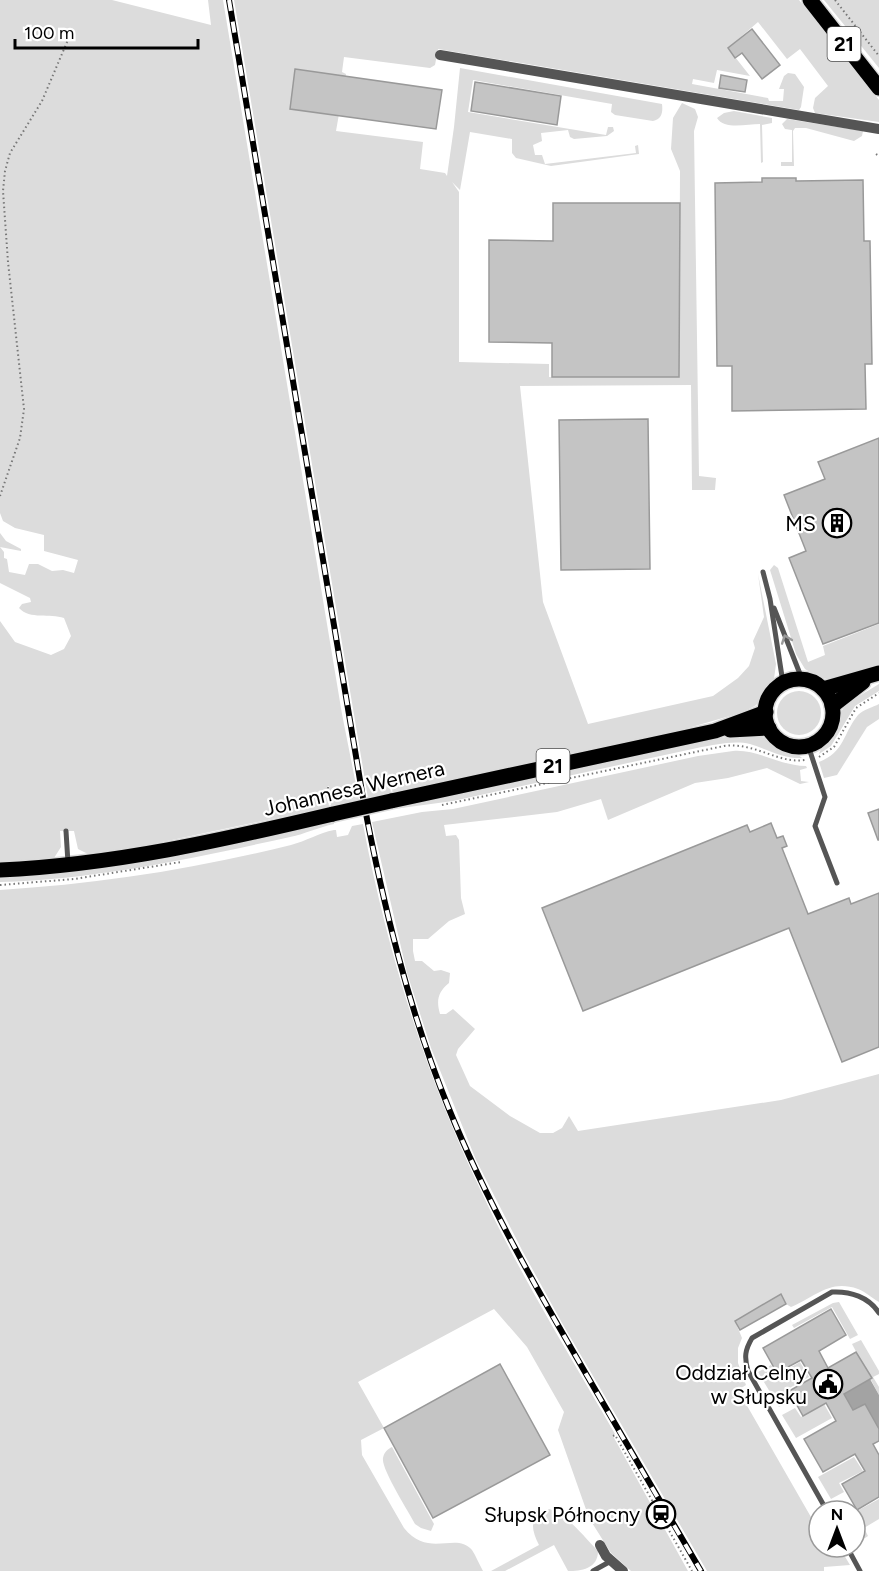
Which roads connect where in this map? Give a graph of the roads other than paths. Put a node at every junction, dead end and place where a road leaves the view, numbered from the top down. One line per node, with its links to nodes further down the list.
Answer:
1 (810, 0): 3 (main road, 21)
2 (440, 55): 4 (street)
3 (879, 88)
4 (879, 129)
5 (764, 572): 6 (lane)
6 (771, 600): 8 (lane, one-way to 6); 9 (lane)
7 (875, 675): 10 (main road); 11 (main road)
8 (802, 679): 9 (main road); 10 (main road)
9 (783, 683): 12 (main road)
10 (823, 689): 11 (main road)
11 (832, 706): 15 (main road)
12 (766, 712): 13 (main road); 14 (main road, Johannesa Wernera / 21)
13 (769, 728): 14 (main road, Johannesa Wernera / 21); 15 (main road)
14 (715, 730): 17 (main road, Johannesa Wernera / 21, bridge)
15 (808, 745): 19 (lane)
16 (66, 831): 17 (lane)
17 (68, 865): 18 (main road, Johannesa Wernera / 21)
18 (0, 870)
19 (837, 883)
20 (879, 1313): 21 (lane)
21 (820, 1499)
22 (600, 1545): 23 (street)
23 (611, 1561): 24 (lane); 25 (street)
24 (593, 1571)
25 (623, 1571)

